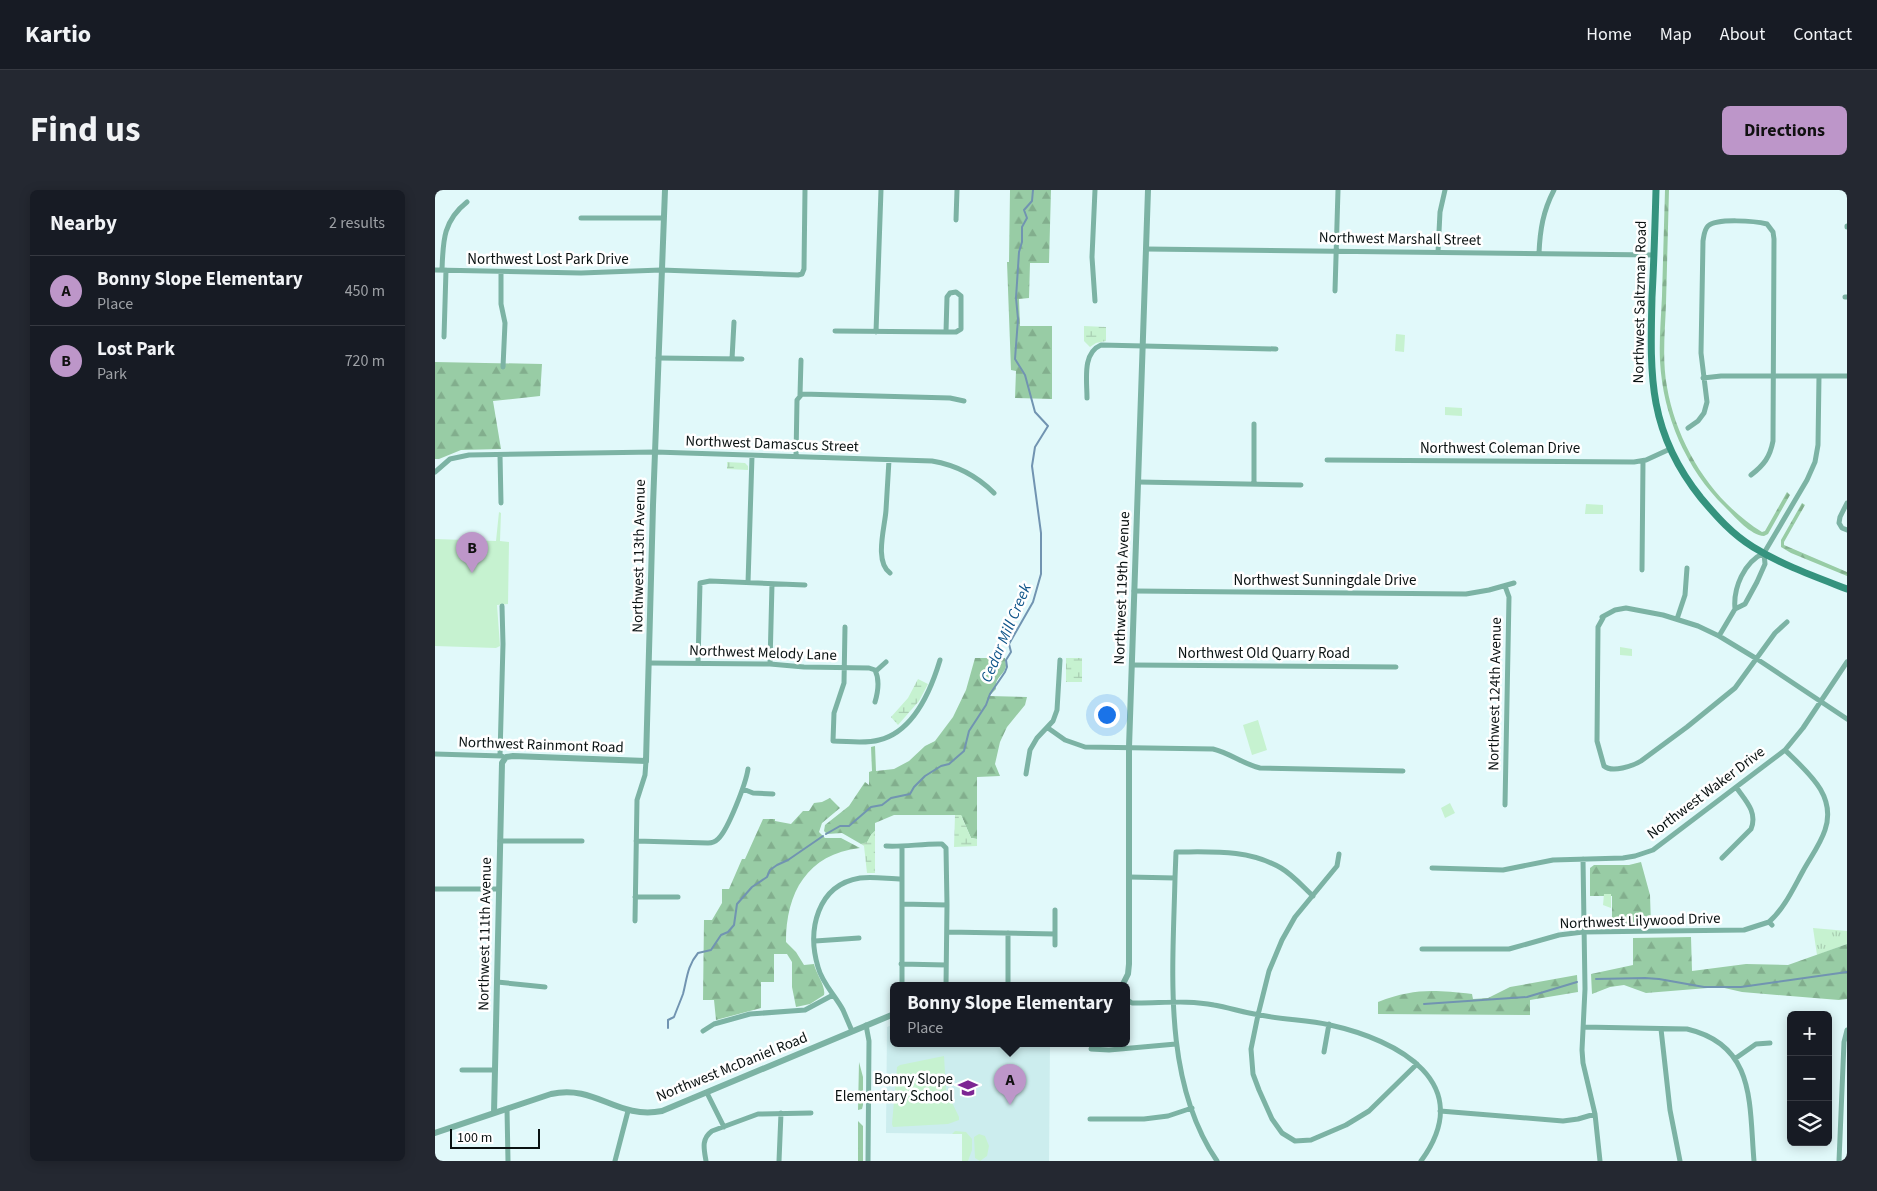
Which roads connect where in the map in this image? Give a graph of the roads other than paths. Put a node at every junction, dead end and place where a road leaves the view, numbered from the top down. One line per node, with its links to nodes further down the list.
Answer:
1 (665, 190): 13 (street, Northwest 113th Avenue)
2 (805, 190): 22 (street, Northwest Lost Park Drive)
3 (881, 190): 28 (street)
4 (957, 190): 14 (street)
5 (1095, 190): 25 (street)
6 (1148, 190): 15 (street, Northwest 119th Avenue)
7 (1338, 190): 16 (street)
8 (1445, 190): 17 (street)
9 (1554, 190): 18 (street)
10 (1656, 190): 19 (main road, Northwest Saltzman Road)
11 (467, 202): 21 (street)
12 (581, 218): 13 (street)
13 (663, 218): 22 (street, Northwest 113th Avenue)
14 (956, 220)
15 (1146, 249): 16 (street, Northwest Marshall Street); 31 (street, Northwest 119th Avenue)
16 (1335, 251): 17 (street, Northwest Marshall Street); 24 (street)
17 (1438, 252): 18 (street, Northwest Marshall Street)
18 (1539, 253): 19 (street, Northwest Marshall Street)
19 (1654, 255): 47 (main road, Northwest Saltzman Road)
20 (435, 270): 21 (street, Northwest Lost Park Drive)
21 (444, 270): 23 (street, Northwest Lost Park Drive); 30 (street)
22 (661, 270): 23 (street, Northwest Lost Park Drive); 33 (street, Northwest 113th Avenue)
23 (501, 272): 37 (street)
24 (1335, 291)
25 (1095, 301)
26 (733, 322): 34 (street)
27 (835, 331): 28 (street)
28 (876, 332): 29 (street)
29 (946, 332): 29 (street)
30 (443, 337)
31 (1143, 347): 32 (street); 43 (street); 57 (street, Northwest 119th Avenue)
32 (1276, 350)
33 (659, 358): 34 (street); 48 (street, Northwest 113th Avenue)
34 (733, 359): 35 (street)
35 (742, 359)
36 (801, 360): 42 (street)
37 (503, 366)
38 (1774, 376): 39 (street); 41 (street); 41 (street); 56 (street)
39 (1819, 376): 40 (street); 64 (street)
40 (1847, 376)
41 (1703, 378): 46 (street)
42 (800, 395): 44 (street); 51 (street)
43 (1087, 398)
44 (965, 401)
45 (1254, 424): 58 (street)
46 (1688, 428)
47 (1670, 449): 54 (street, Northwest Coleman Drive); 64 (main road, Northwest Saltzman Road)
48 (655, 452): 49 (street); 50 (street, Northwest Damascus Street); 86 (street, Northwest 113th Avenue)
49 (500, 455): 55 (street); 61 (street)
50 (752, 456): 51 (street, Northwest Damascus Street); 68 (street)
51 (796, 457): 52 (street, Northwest Damascus Street)
52 (889, 460): 60 (street, Northwest Damascus Street); 67 (street)
53 (1327, 460): 54 (street, Northwest Coleman Drive)
54 (1643, 461): 66 (street)
55 (435, 472)
56 (1751, 475)
57 (1138, 482): 58 (street); 74 (street, Northwest 119th Avenue)
58 (1254, 484): 59 (street)
59 (1301, 484)
60 (994, 493)
61 (501, 503)
62 (1847, 503): 63 (street)
63 (1847, 530)
64 (1764, 553): 73 (main road, Northwest Saltzman Road); 76 (street); 76 (street)
65 (1687, 568): 77 (street)
66 (1642, 570)
67 (890, 573)
68 (748, 583): 70 (street); 87 (street)
69 (1514, 583): 72 (street, Northwest Sunningdale Drive)
70 (771, 584): 71 (street); 88 (street)
71 (805, 585)
72 (1505, 586): 74 (street, Northwest Sunningdale Drive); 108 (street, Northwest 124th Avenue)
73 (1847, 589)
74 (1135, 592): 89 (street, Northwest 119th Avenue)
75 (502, 606): 100 (street, Northwest 111th Avenue)
76 (1735, 609): 80 (street)
77 (1677, 619): 80 (street); 81 (street)
78 (1787, 622): 81 (street)
79 (845, 627): 90 (street)
80 (1719, 636): 81 (street)
81 (1757, 659): 94 (street)
82 (940, 660): 90 (street)
83 (1059, 660): 96 (street)
84 (886, 662): 92 (street)
85 (1847, 662): 94 (street, Northwest Waker Drive)
86 (649, 663): 87 (street, Northwest Melody Lane); 101 (street, Northwest 113th Avenue)
87 (698, 663): 88 (street, Northwest Melody Lane)
88 (770, 664): 90 (street, Northwest Melody Lane)
89 (1132, 665): 91 (street, Northwest Old Quarry Road); 97 (street, Northwest 119th Avenue)
90 (844, 667): 92 (street, Northwest Melody Lane)
91 (1396, 667)
92 (876, 672): 93 (street)
93 (875, 702)
94 (1821, 702): 95 (street); 98 (street, Northwest Waker Drive)
95 (1847, 719)
96 (1048, 728): 97 (street); 104 (street)
97 (1129, 747): 103 (street); 118 (street, Northwest 119th Avenue)
98 (1785, 750): 105 (street, Northwest Waker Drive); 131 (street, Northwest Lilywood Drive)
99 (435, 754): 100 (street, Northwest Rainmont Road)
100 (503, 756): 101 (street, Northwest Rainmont Road); 109 (street, Northwest 111th Avenue)
101 (646, 761): 111 (street, Northwest 113th Avenue)
102 (748, 769): 106 (street)
103 (1403, 771)
104 (1026, 774)
105 (1736, 787): 115 (street); 116 (street, Northwest Waker Drive)
106 (743, 789): 107 (street); 111 (street)
107 (773, 794)
108 (1505, 804)
109 (500, 841): 110 (street); 121 (street, Northwest 111th Avenue)
110 (582, 841)
111 (637, 841): 124 (street, Northwest 113th Avenue)
112 (886, 846): 113 (street)
113 (903, 847): 120 (street); 127 (street)
114 (1339, 854): 123 (street)
115 (1722, 858)
116 (1583, 859): 117 (street, Northwest Waker Drive); 131 (street)
117 (1432, 868)
118 (1129, 878): 119 (street); 144 (street, Northwest 119th Avenue)
119 (1175, 878): 123 (street); 148 (street)
120 (902, 879): 126 (street); 135 (street)
121 (499, 889): 122 (street); 140 (street, Northwest 111th Avenue)
122 (435, 890)
123 (1313, 896): 149 (street)
124 (635, 897): 125 (street); 129 (street, Northwest 113th Avenue)
125 (678, 897)
126 (902, 904): 127 (street); 138 (street)
127 (947, 905): 130 (street)
128 (1055, 910): 133 (street)
129 (635, 921)
130 (947, 932): 132 (street); 139 (street)
131 (1583, 932): 137 (street, Northwest Lilywood Drive); 153 (street)
132 (1009, 933): 133 (street); 143 (street)
133 (1055, 934): 136 (street)
134 (859, 938): 135 (street)
135 (815, 942): 146 (street)
136 (1055, 945)
137 (1421, 950)
138 (901, 964): 139 (street); 141 (street)
139 (946, 965): 142 (street)
140 (497, 982): 145 (street); 166 (street, Northwest 111th Avenue)
141 (902, 982)
142 (946, 982)
143 (1008, 982)
144 (1124, 982)
145 (545, 986)
146 (833, 995): 156 (street); 157 (street)
147 (1130, 1001): 148 (street)
148 (1172, 1003): 149 (street); 159 (street)
149 (1258, 1015): 151 (street); 164 (street)
150 (890, 1016): 152 (street, Northwest McDaniel Road)
151 (1329, 1024): 161 (street); 164 (street)
152 (866, 1025): 157 (street, Northwest McDaniel Road); 183 (street)
153 (1583, 1027): 154 (street); 175 (street)
154 (1661, 1029): 162 (street); 187 (street)
155 (1847, 1030): 163 (street)
156 (703, 1031)
157 (852, 1031): 167 (street, Northwest McDaniel Road)
158 (1770, 1043): 162 (street)
159 (1176, 1044): 160 (street); 168 (street)
160 (1091, 1049)
161 (1324, 1052)
162 (1735, 1058): 188 (street)
163 (1845, 1059): 189 (street)
164 (1417, 1064): 171 (street)
165 (462, 1070): 166 (street)
166 (495, 1070): 173 (street, Northwest 111th Avenue)
167 (707, 1093): 170 (street, Northwest McDaniel Road); 177 (street)
168 (1192, 1108): 176 (street); 184 (street)
169 (507, 1109): 170 (street, Northwest McDaniel Road); 173 (street, Northwest McDaniel Road); 179 (street)
170 (628, 1111): 180 (street)
171 (1440, 1111): 175 (street); 185 (street)
172 (781, 1112): 174 (street); 177 (street); 182 (street)
173 (494, 1113): 178 (street, Northwest McDaniel Road)
174 (811, 1113)
175 (1595, 1114): 186 (street)
176 (1091, 1119)
177 (724, 1127): 181 (street)
178 (435, 1133)
179 (508, 1161)
180 (615, 1161)
181 (706, 1161)
182 (779, 1161)
183 (867, 1161)
184 (1217, 1161)
185 (1421, 1161)
186 (1600, 1161)
187 (1680, 1161)
188 (1754, 1161)
189 (1839, 1161)

